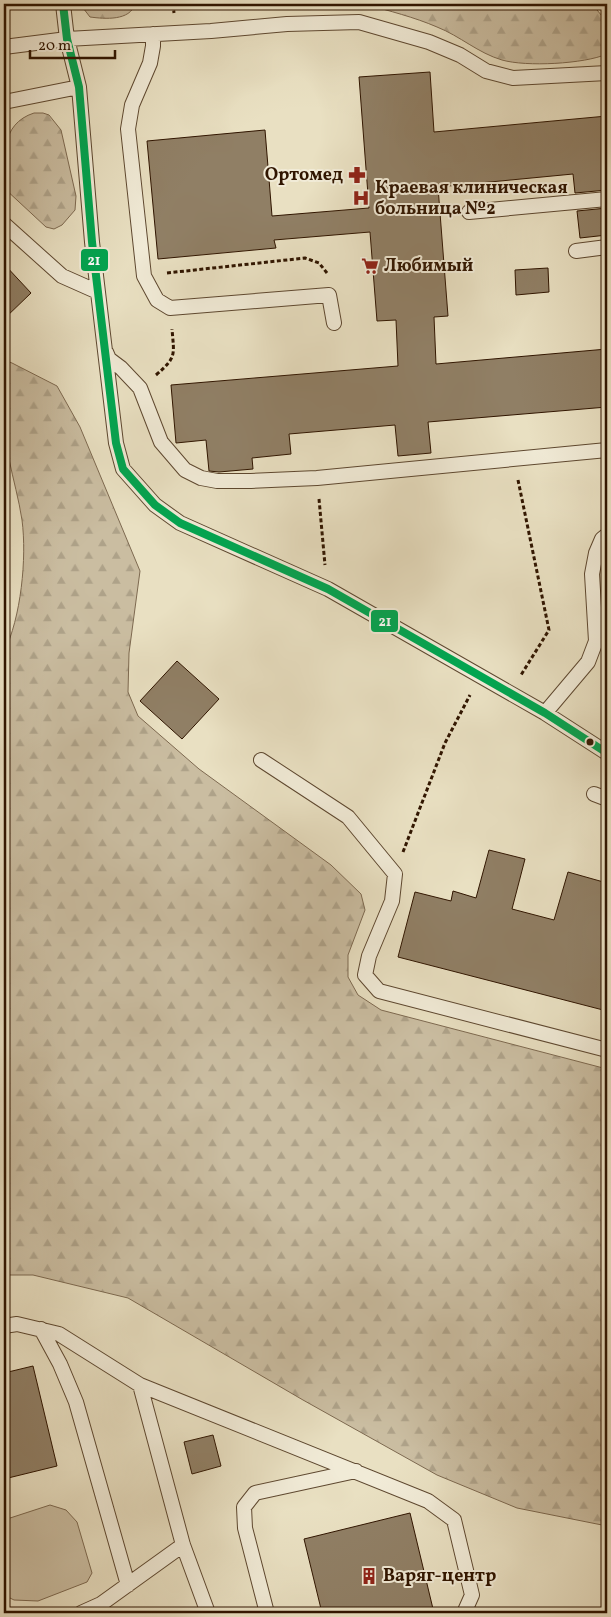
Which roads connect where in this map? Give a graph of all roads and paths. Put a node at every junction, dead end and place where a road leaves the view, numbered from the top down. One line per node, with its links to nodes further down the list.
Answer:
1 (63, 4): 3 (lane)
2 (153, 34): 3 (lane); 5 (lane); 13 (lane)
3 (67, 39): 4 (lane); 6 (lane)
4 (4, 47)
5 (607, 73)
6 (78, 87): 7 (lane); 14 (lane)
7 (4, 102)
8 (607, 199): 9 (lane)
9 (469, 212)
10 (4, 224): 14 (lane)
11 (607, 247): 12 (lane)
12 (576, 251)
13 (144, 276): 15 (lane); 15 (path)
14 (98, 292): 17 (lane)
15 (330, 295): 16 (lane)
16 (334, 323)
17 (105, 349): 19 (lane); 24 (lane)
18 (174, 354): 19 (path)
19 (140, 388): 22 (lane)
20 (607, 450): 21 (lane)
21 (514, 460): 22 (lane); 26 (path)
22 (317, 478): 24 (path)
23 (607, 535): 25 (lane)
24 (328, 588): 27 (lane)
25 (602, 641): 28 (lane)
26 (535, 653)
27 (480, 677): 28 (lane); 33 (path)
28 (545, 713): 29 (lane)
29 (607, 753)
30 (262, 760): 33 (lane)
31 (594, 794): 32 (lane)
32 (607, 799)
33 (395, 874): 34 (lane)
34 (607, 1050)
35 (4, 1326): 36 (lane)
36 (41, 1329): 37 (lane); 40 (lane)
37 (140, 1384): 38 (lane); 39 (lane)
38 (356, 1472): 43 (lane); 44 (lane)
39 (183, 1545): 40 (lane); 42 (lane)
40 (128, 1585): 41 (lane)
41 (81, 1613)
42 (208, 1613)
43 (267, 1613)
44 (464, 1613)

